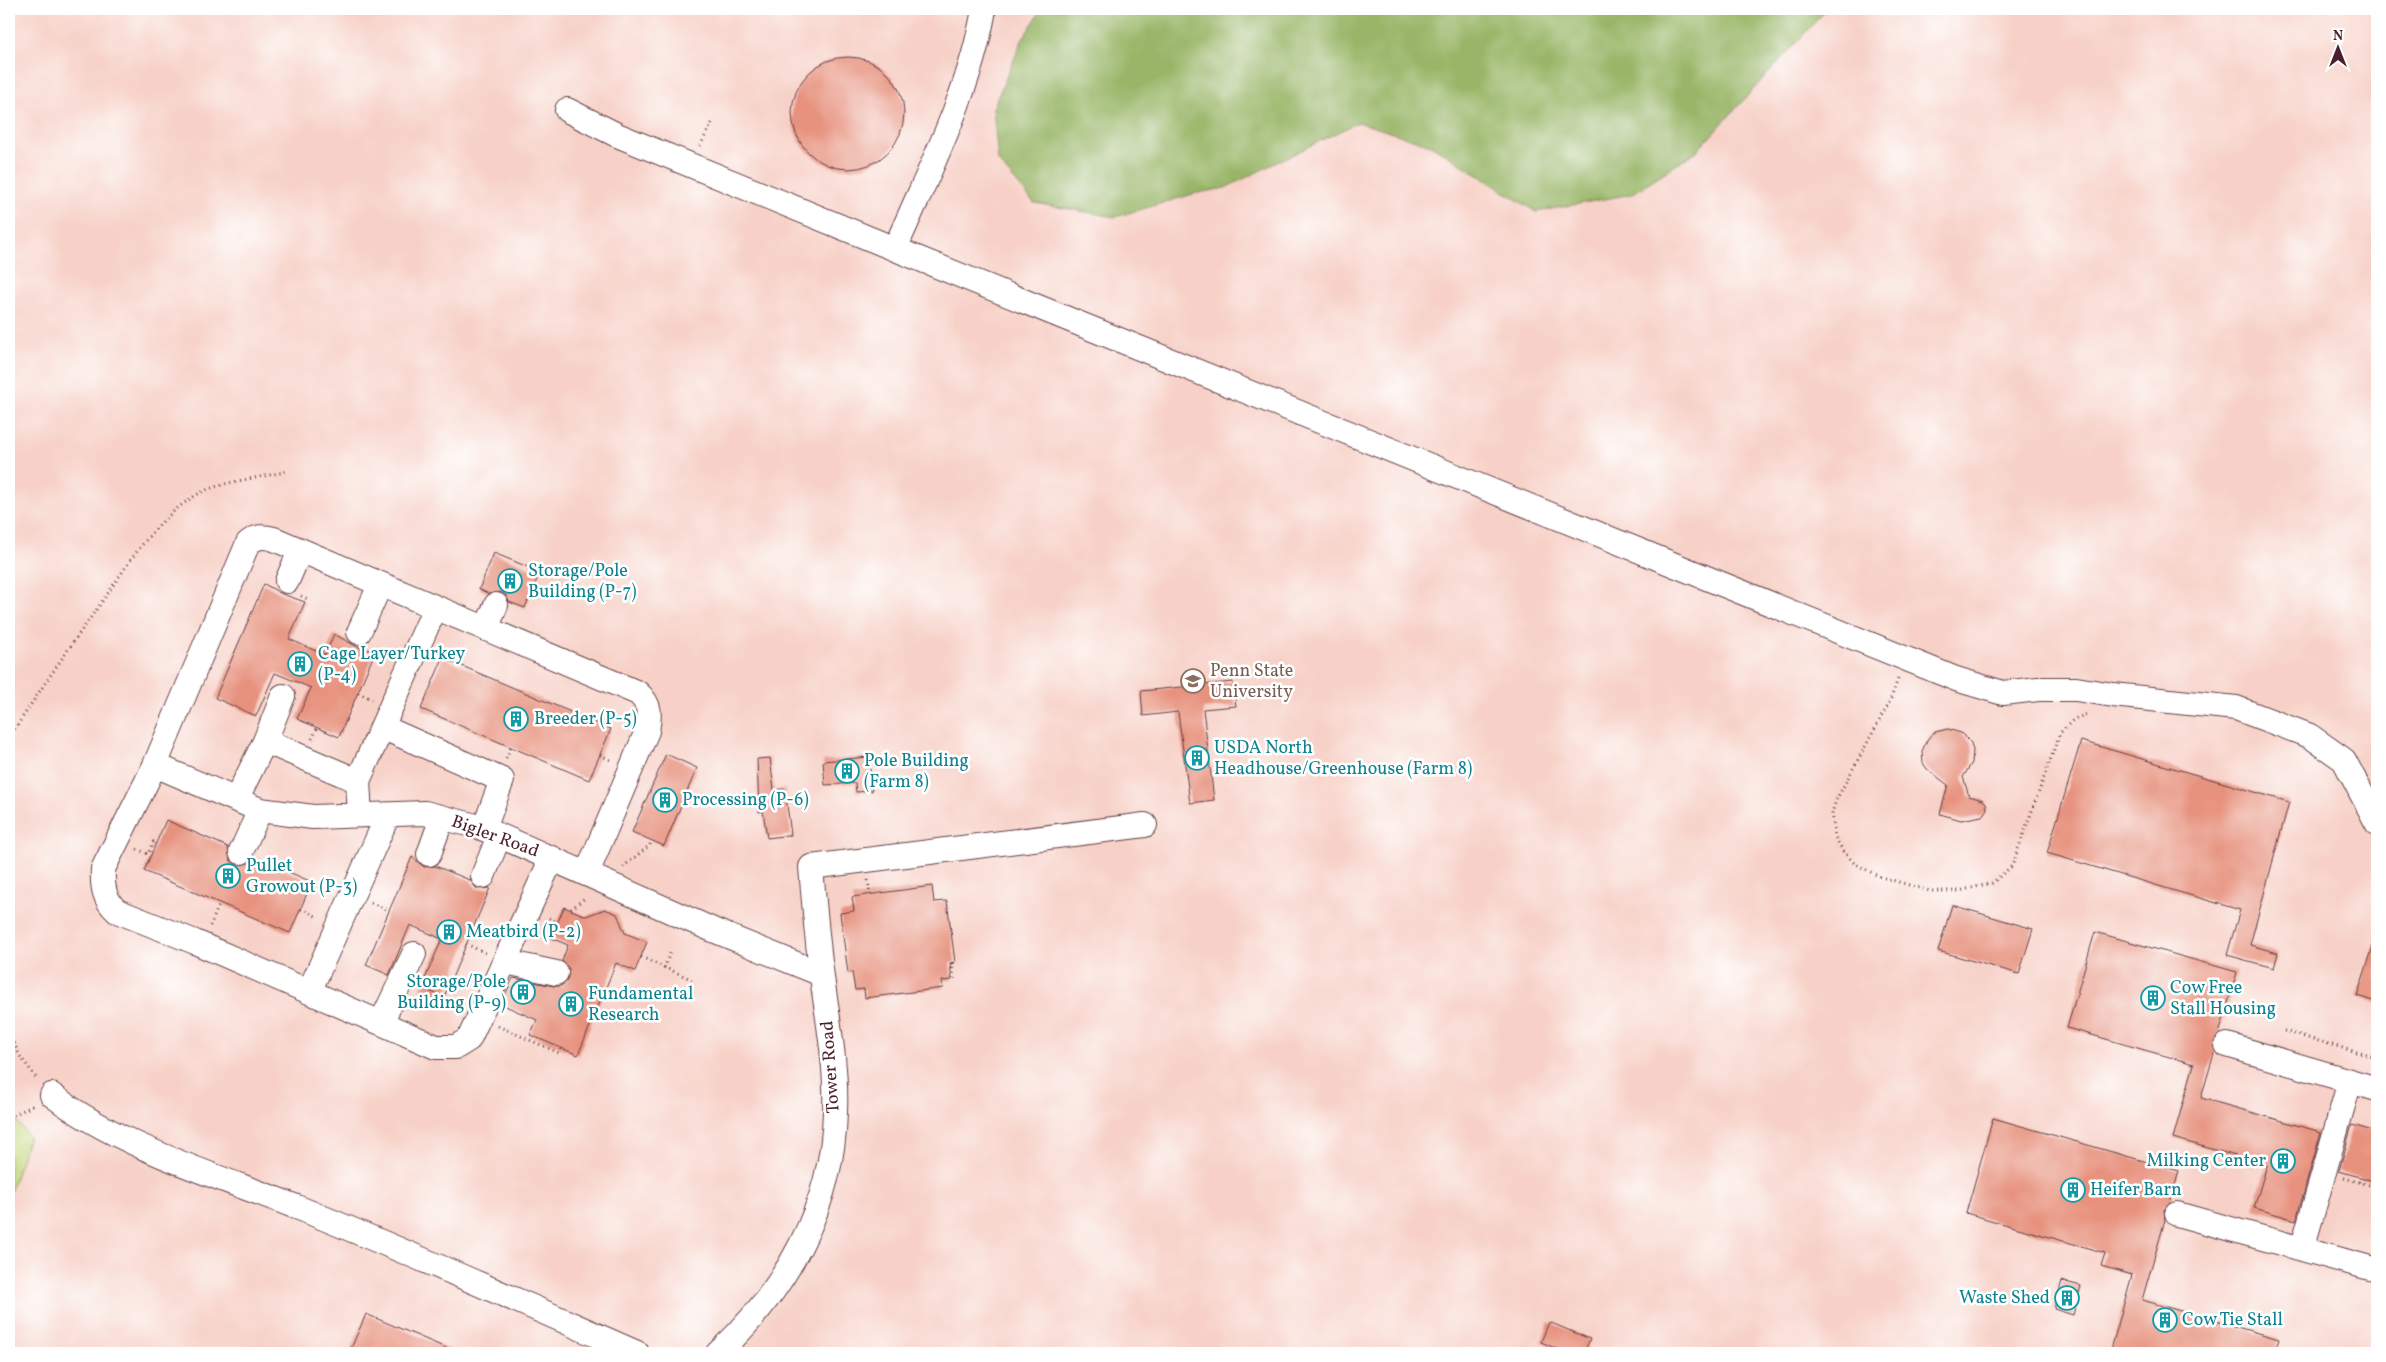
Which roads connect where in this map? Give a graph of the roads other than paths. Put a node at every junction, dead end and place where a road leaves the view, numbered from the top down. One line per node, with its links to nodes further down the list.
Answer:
1 (984, 9): 3 (street)
2 (567, 110): 3 (street)
3 (895, 250): 21 (street)
4 (300, 551): 5 (street); 6 (street); 14 (street)
5 (288, 581)
6 (380, 585): 8 (street); 10 (street)
7 (496, 605): 9 (street)
8 (436, 608): 9 (street); 12 (street)
9 (486, 629): 28 (street)
10 (359, 632)
11 (283, 696): 13 (street)
12 (382, 727): 15 (street); 23 (street)
13 (265, 741): 15 (street); 16 (street)
14 (155, 764): 16 (street, Bigler Road); 33 (street)
15 (358, 782): 19 (street)
16 (236, 800): 17 (street, Bigler Road)
17 (260, 810): 19 (street, Bigler Road); 24 (street)
18 (388, 815): 19 (street, Bigler Road); 20 (street, Bigler Road); 33 (street)
19 (360, 816)
20 (442, 818): 23 (street, Bigler Road); 25 (street)
21 (2377, 823)
22 (1144, 826): 32 (street, Tower Road)
23 (491, 832): 26 (street, Bigler Road); 27 (street)
24 (241, 852)
25 (429, 854)
26 (552, 858): 28 (street, Bigler Road); 30 (street)
27 (483, 876)
28 (589, 883): 32 (street, Bigler Road)
29 (414, 954): 34 (street)
30 (506, 962): 31 (street); 34 (street)
31 (556, 974)
32 (821, 974): 43 (street, Tower Road)
33 (309, 992): 34 (street)
34 (381, 1023)
35 (2227, 1045): 36 (street)
36 (2350, 1081): 37 (street); 40 (street)
37 (2377, 1089)
38 (52, 1095): 42 (street)
39 (2177, 1214): 40 (street)
40 (2302, 1249): 41 (street)
41 (2377, 1270)
42 (637, 1353)
43 (718, 1353)

